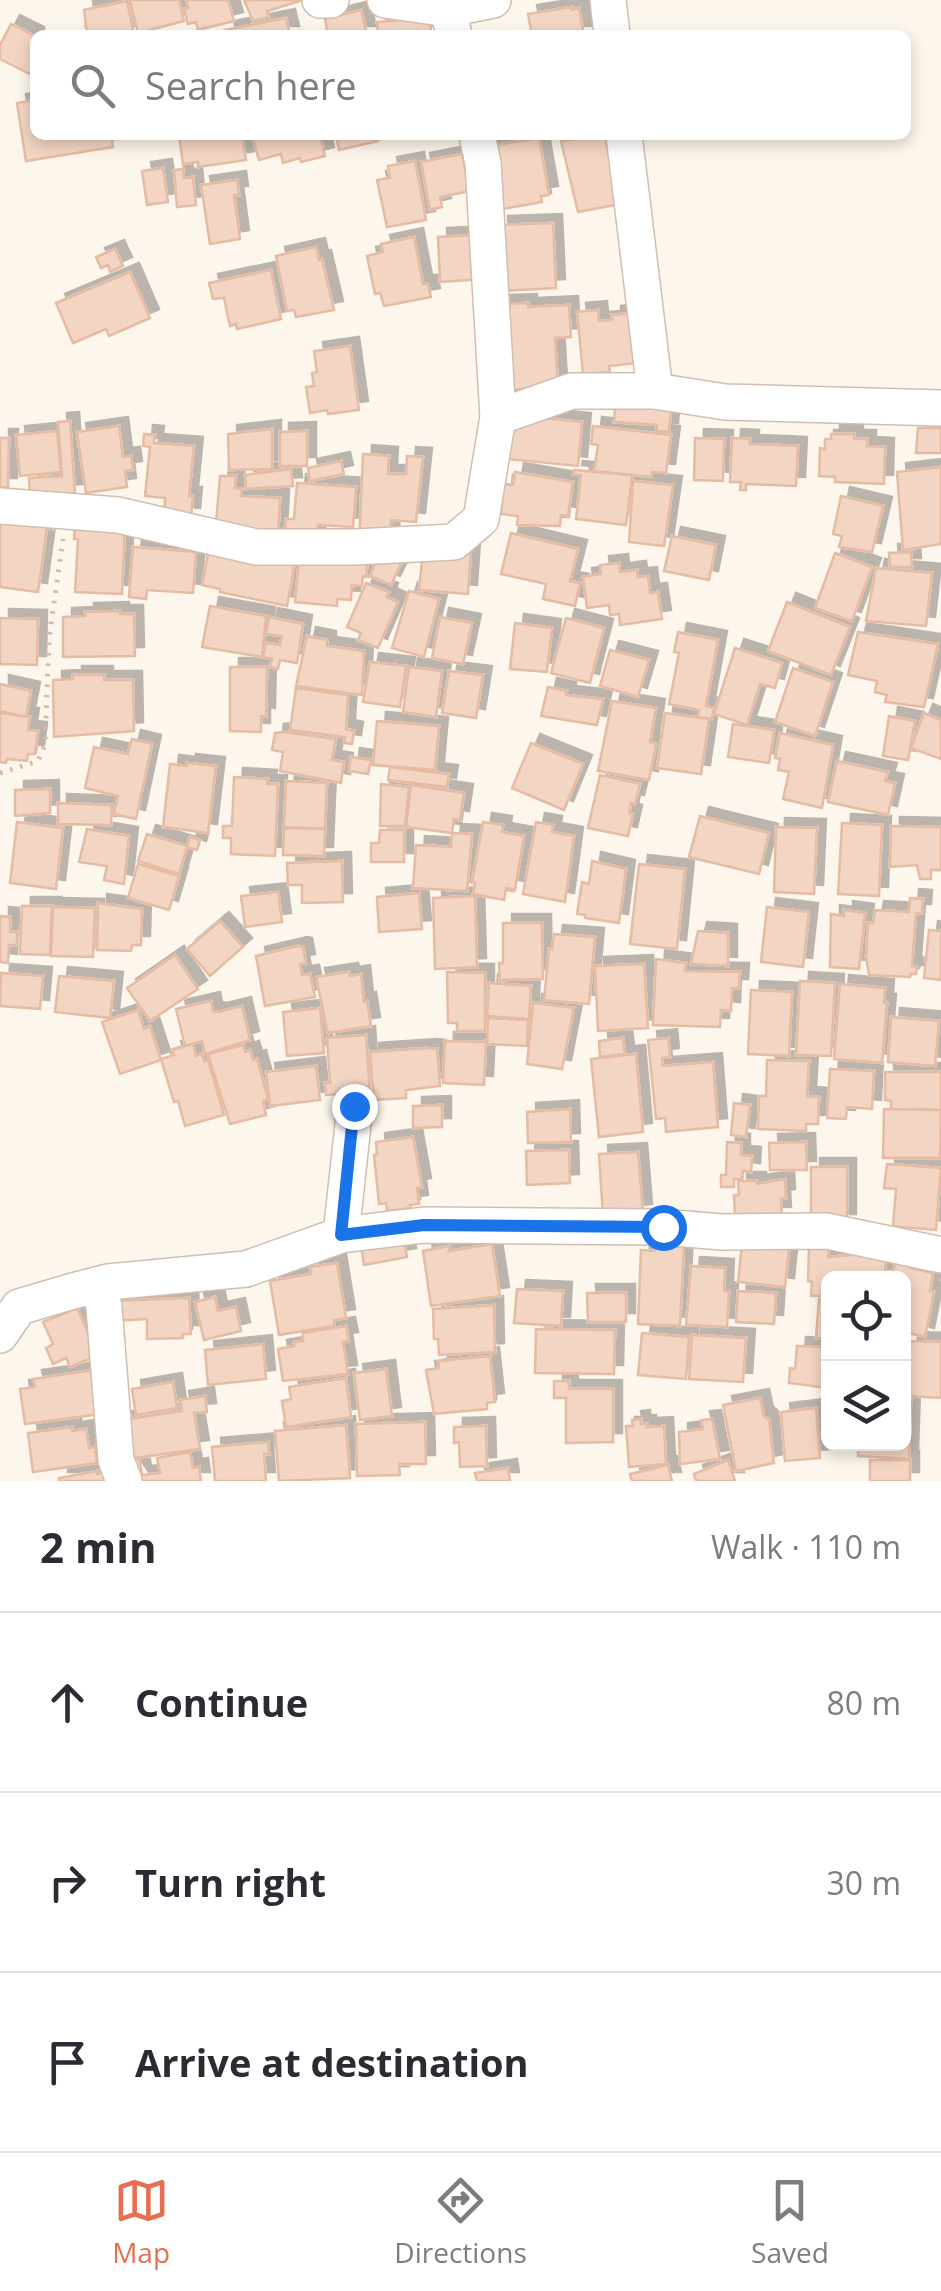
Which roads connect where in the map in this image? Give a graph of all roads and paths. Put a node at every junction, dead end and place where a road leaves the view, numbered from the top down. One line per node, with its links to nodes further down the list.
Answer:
1 (320, 0): 2 (street)
2 (332, 0)
3 (385, 0): 6 (street)
4 (493, 0): 6 (street)
5 (608, 0): 7 (street)
6 (451, 22)
7 (611, 30)
8 (477, 140): 12 (street)
9 (625, 140): 10 (street)
10 (655, 391): 11 (street); 12 (street)
11 (941, 408)
12 (498, 417): 14 (street)
13 (0, 506): 14 (street)
14 (68, 511): 15 (path)
15 (0, 773)
16 (354, 1106): 17 (street)
17 (341, 1235): 18 (street); 19 (street)
18 (941, 1255)
19 (99, 1287): 20 (street); 21 (street)
20 (0, 1335)
21 (124, 1481)

